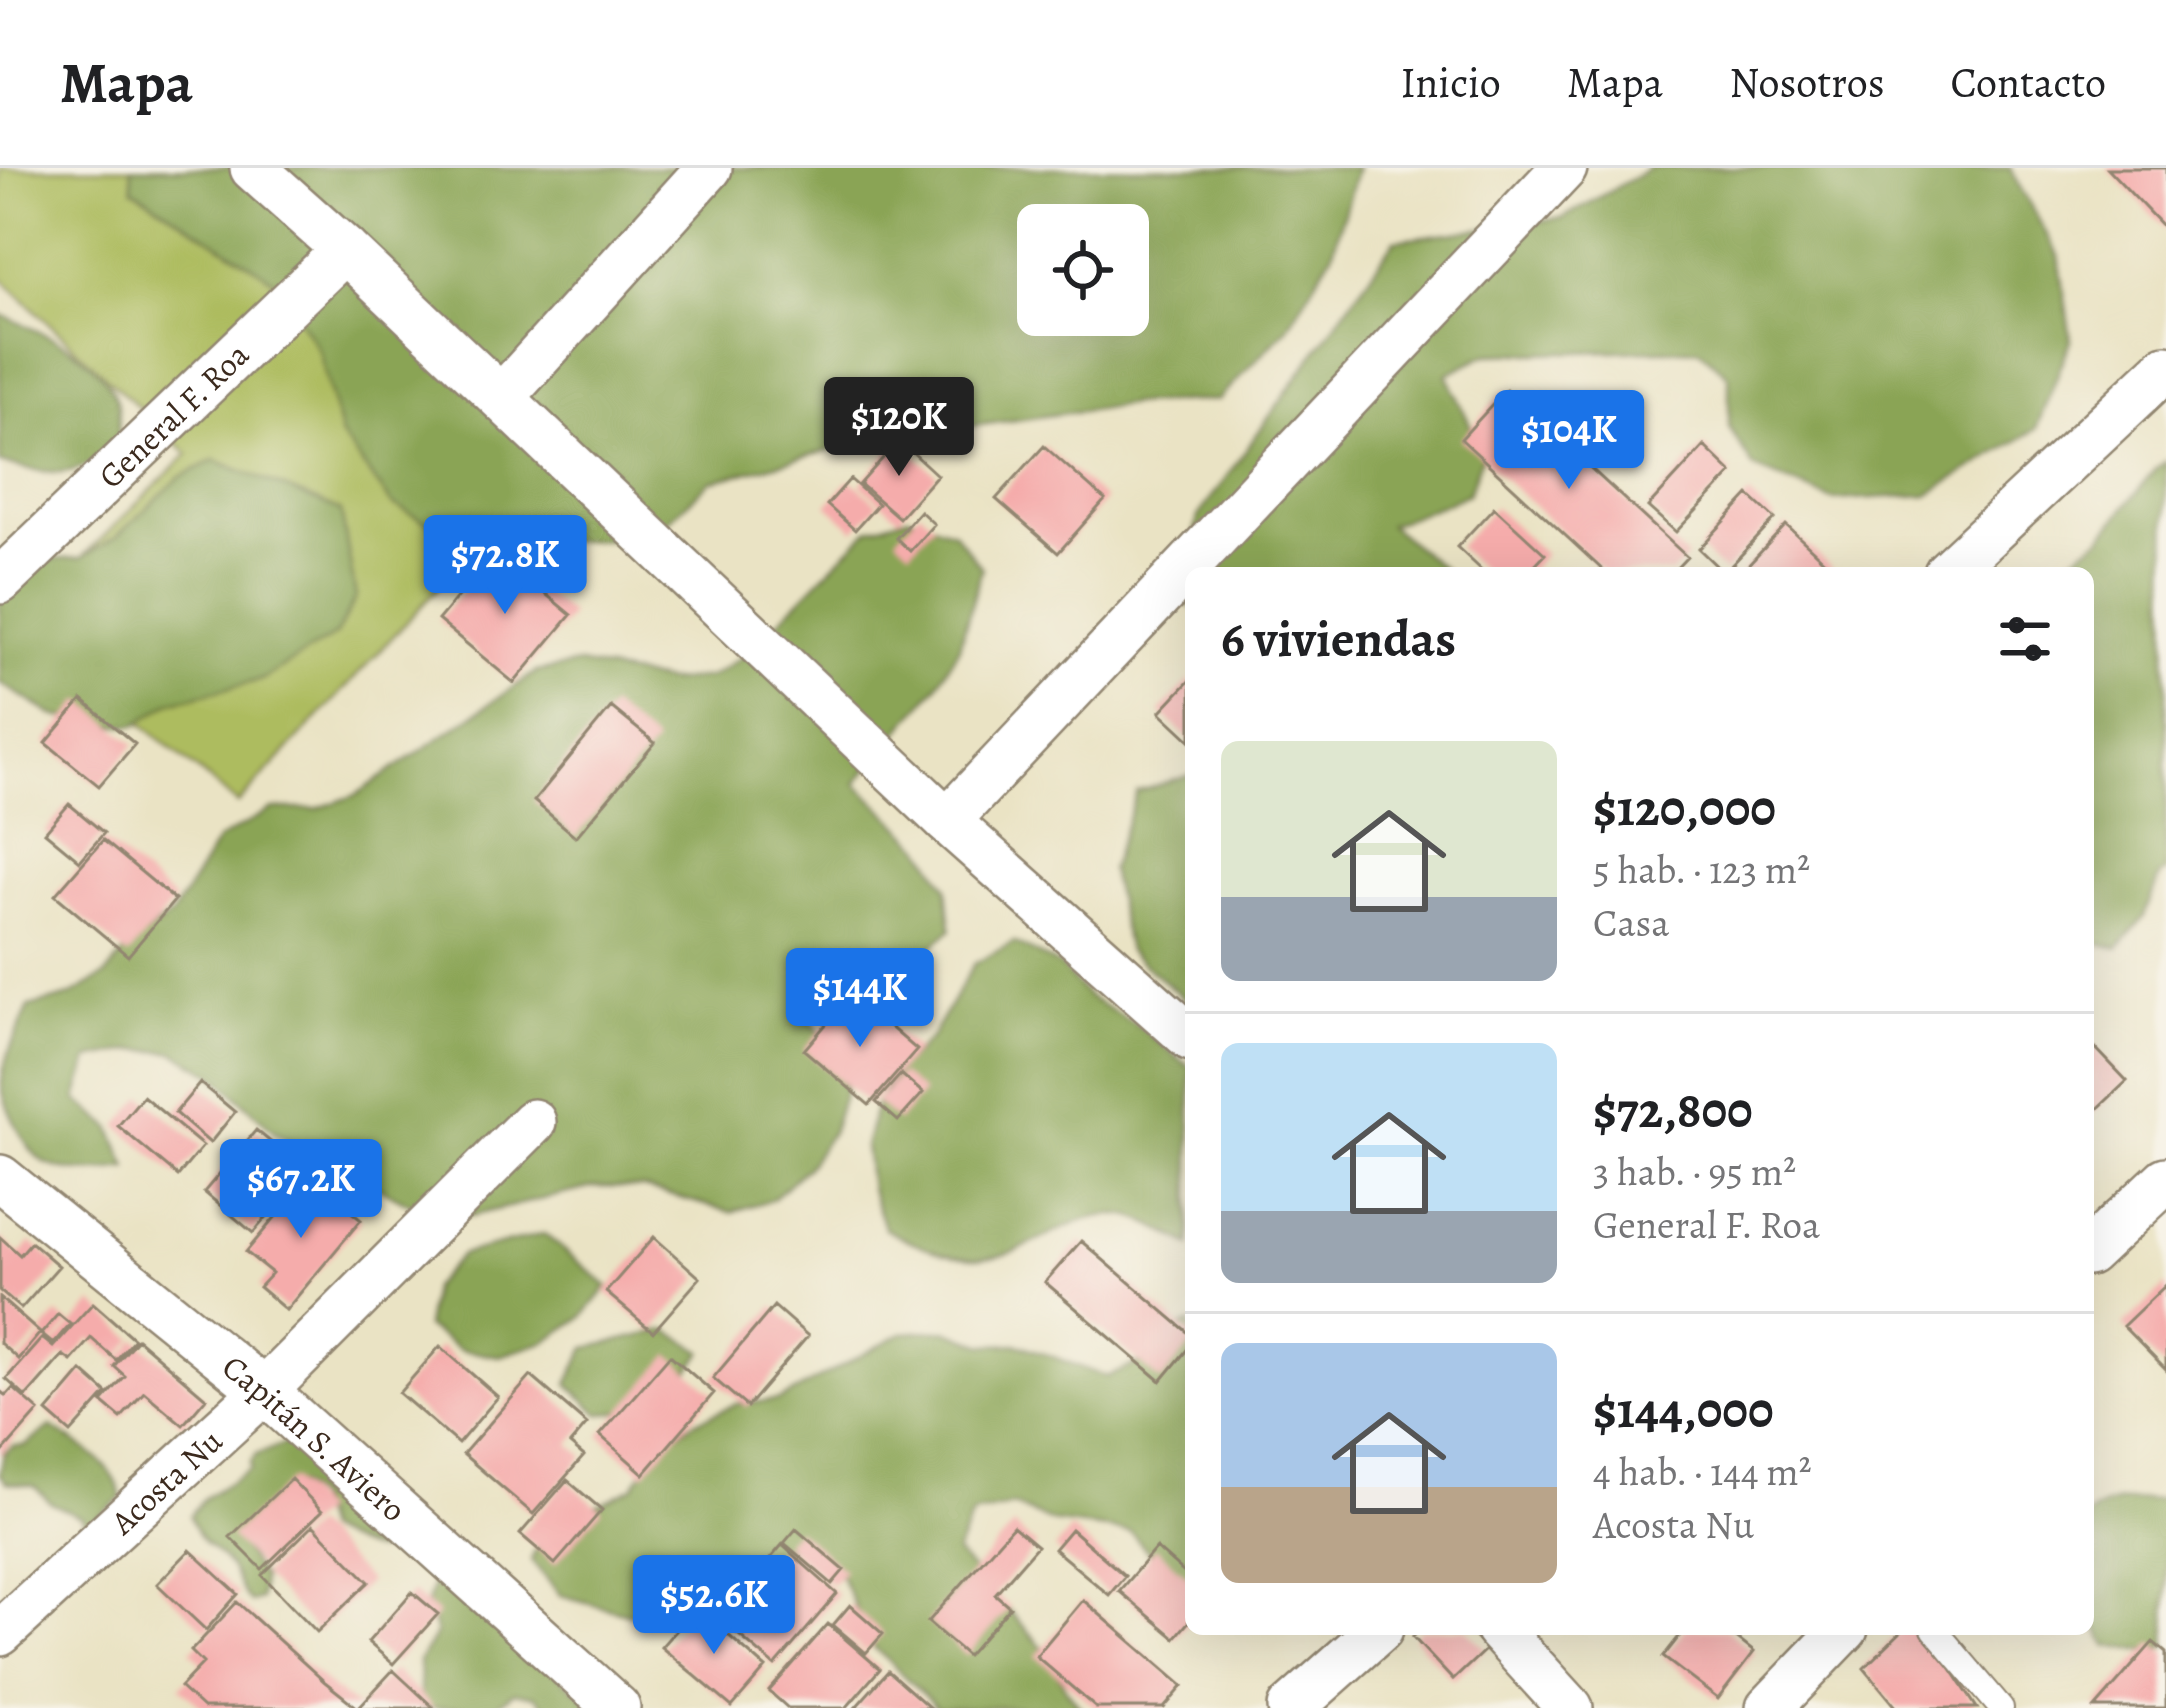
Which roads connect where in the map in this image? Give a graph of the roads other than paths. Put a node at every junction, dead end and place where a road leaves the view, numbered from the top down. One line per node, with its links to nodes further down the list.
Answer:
1 (253, 168): 4 (street)
2 (709, 168): 6 (street)
3 (1564, 168): 7 (street)
4 (345, 250): 6 (street); 10 (street, General F. Roa)
5 (2166, 368): 8 (street)
6 (502, 398): 11 (street)
7 (1186, 567)
8 (1953, 567)
9 (1185, 568): 11 (street)
10 (0, 581)
11 (947, 820): 12 (street)
12 (1185, 1033)
13 (533, 1121): 17 (street, Acosta Nu)
14 (0, 1178): 17 (street, Capitán S. Aviero)
15 (2166, 1180): 16 (street)
16 (2094, 1247)
17 (264, 1391): 18 (street, Acosta Nu); 23 (street, Capitán S. Aviero)
18 (0, 1633)
19 (1373, 1635): 24 (street)
20 (1503, 1635): 25 (street)
21 (1839, 1635): 26 (street)
22 (1939, 1635): 27 (lane)
23 (617, 1708)
24 (1291, 1708)
25 (1570, 1708)
26 (1769, 1708)
27 (2001, 1708)

